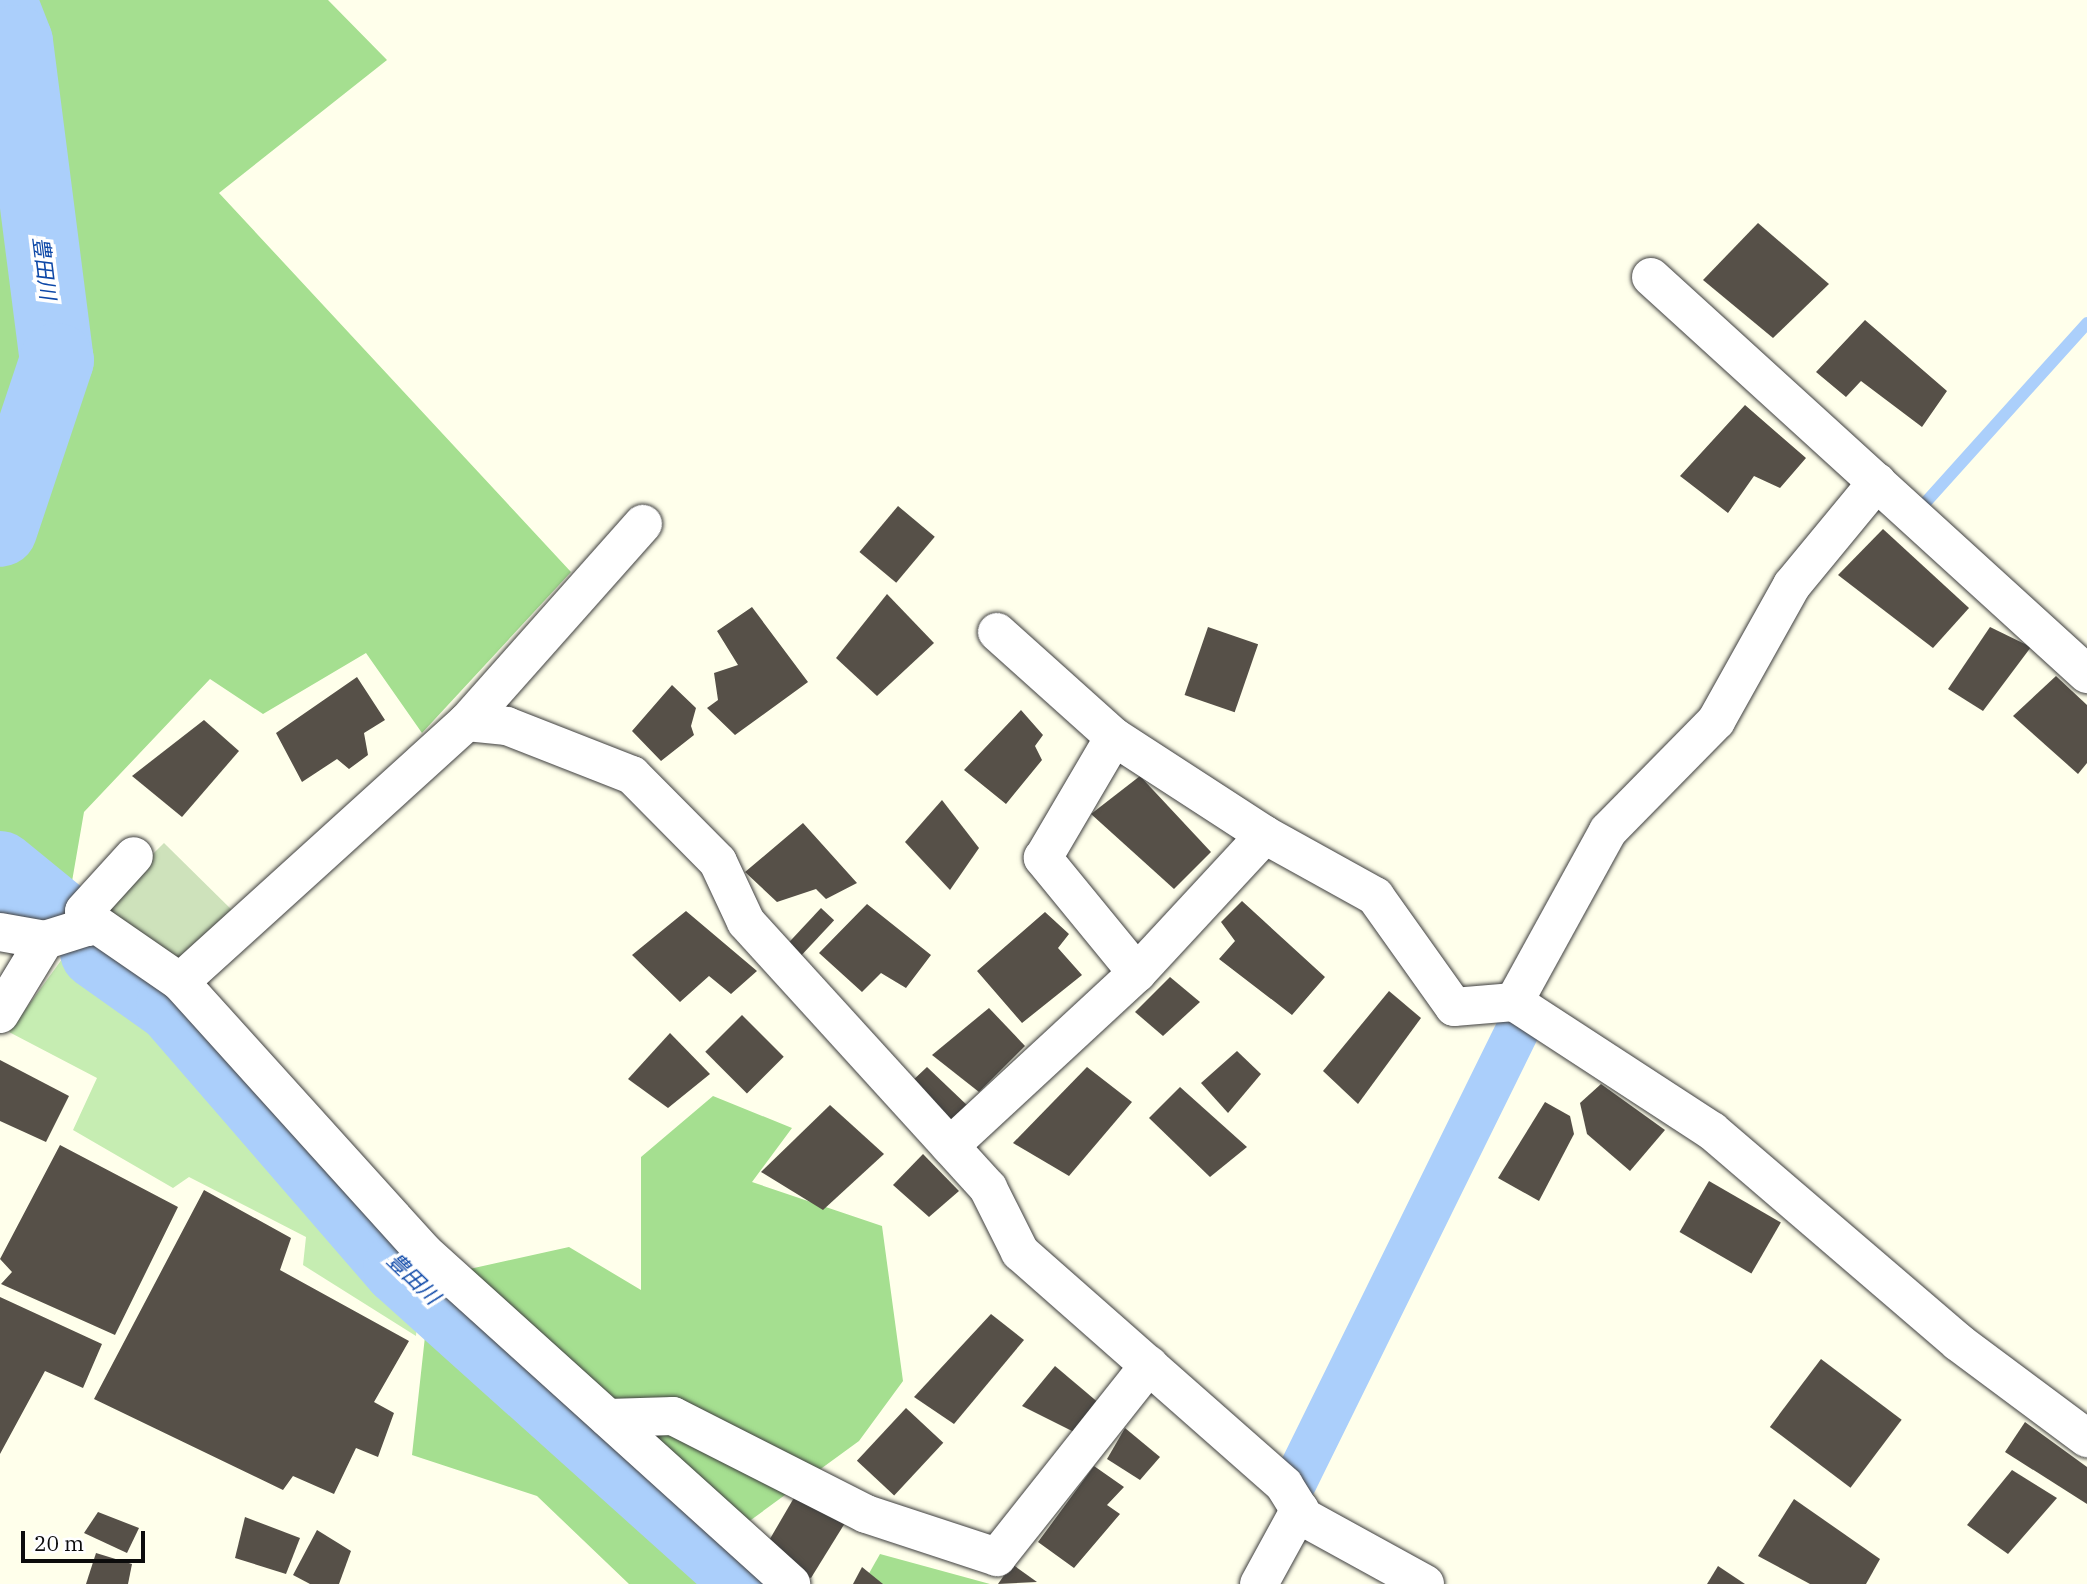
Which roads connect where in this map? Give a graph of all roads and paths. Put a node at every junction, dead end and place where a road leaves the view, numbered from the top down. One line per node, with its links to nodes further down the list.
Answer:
1 (1651, 277): 2 (street)
2 (1877, 482): 5 (street); 15 (street)
3 (643, 524): 6 (street)
4 (997, 632): 7 (street)
5 (2087, 674)
6 (467, 722): 14 (street); 17 (street)
7 (1114, 737): 8 (street); 13 (street)
8 (1265, 835): 13 (street); 15 (street)
9 (134, 856): 10 (street)
10 (88, 927): 12 (street); 14 (street)
11 (0, 932): 12 (street)
12 (45, 940): 16 (street)
13 (1138, 973): 17 (street)
14 (180, 982): 19 (street)
15 (1514, 1002): 20 (street)
16 (0, 1014)
17 (950, 1146): 18 (street)
18 (1149, 1365): 19 (street); 21 (street)
19 (608, 1418): 22 (street)
20 (2087, 1438)
21 (1300, 1509): 23 (street); 24 (street)
22 (791, 1584)
23 (1259, 1584)
24 (1425, 1584)

